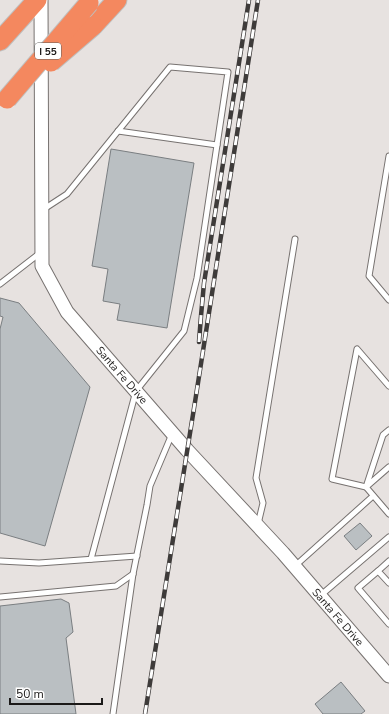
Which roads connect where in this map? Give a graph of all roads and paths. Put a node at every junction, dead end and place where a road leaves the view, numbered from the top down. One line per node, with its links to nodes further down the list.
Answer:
1 (37, 0): 5 (highway)
2 (41, 0): 10 (street, Santa Fe Drive)
3 (117, 0): 6 (highway, bridge)
4 (90, 1): 6 (highway, I 55, bridge)
5 (0, 41)
6 (4, 104)
7 (118, 131): 8 (lane); 8 (lane); 10 (lane)
8 (217, 144): 16 (lane)
9 (389, 156): 14 (lane)
10 (42, 211): 12 (street, Santa Fe Drive)
11 (295, 239): 23 (lane)
12 (42, 252): 13 (lane); 16 (street, Santa Fe Drive)
13 (0, 284)
14 (389, 300)
15 (389, 386): 20 (lane)
16 (136, 391): 18 (street, Santa Fe Drive); 26 (lane)
17 (389, 430): 20 (lane)
18 (172, 433): 23 (street, Santa Fe Drive); 25 (lane)
19 (389, 467): 20 (lane)
20 (366, 487): 21 (lane)
21 (373, 496): 22 (lane); 29 (lane)
22 (389, 514)
23 (257, 526): 29 (street, Santa Fe Drive)
24 (389, 538): 34 (lane)
25 (137, 556): 26 (lane); 31 (lane)
26 (91, 559): 27 (lane)
27 (0, 561)
28 (389, 561): 30 (lane)
29 (294, 566): 34 (street, Santa Fe Drive)
30 (378, 571): 32 (lane); 35 (lane)
31 (133, 574): 33 (lane); 37 (lane)
32 (389, 583)
33 (0, 597)
34 (320, 597): 36 (street, Santa Fe Drive)
35 (389, 624)
36 (389, 676)
37 (113, 714)

